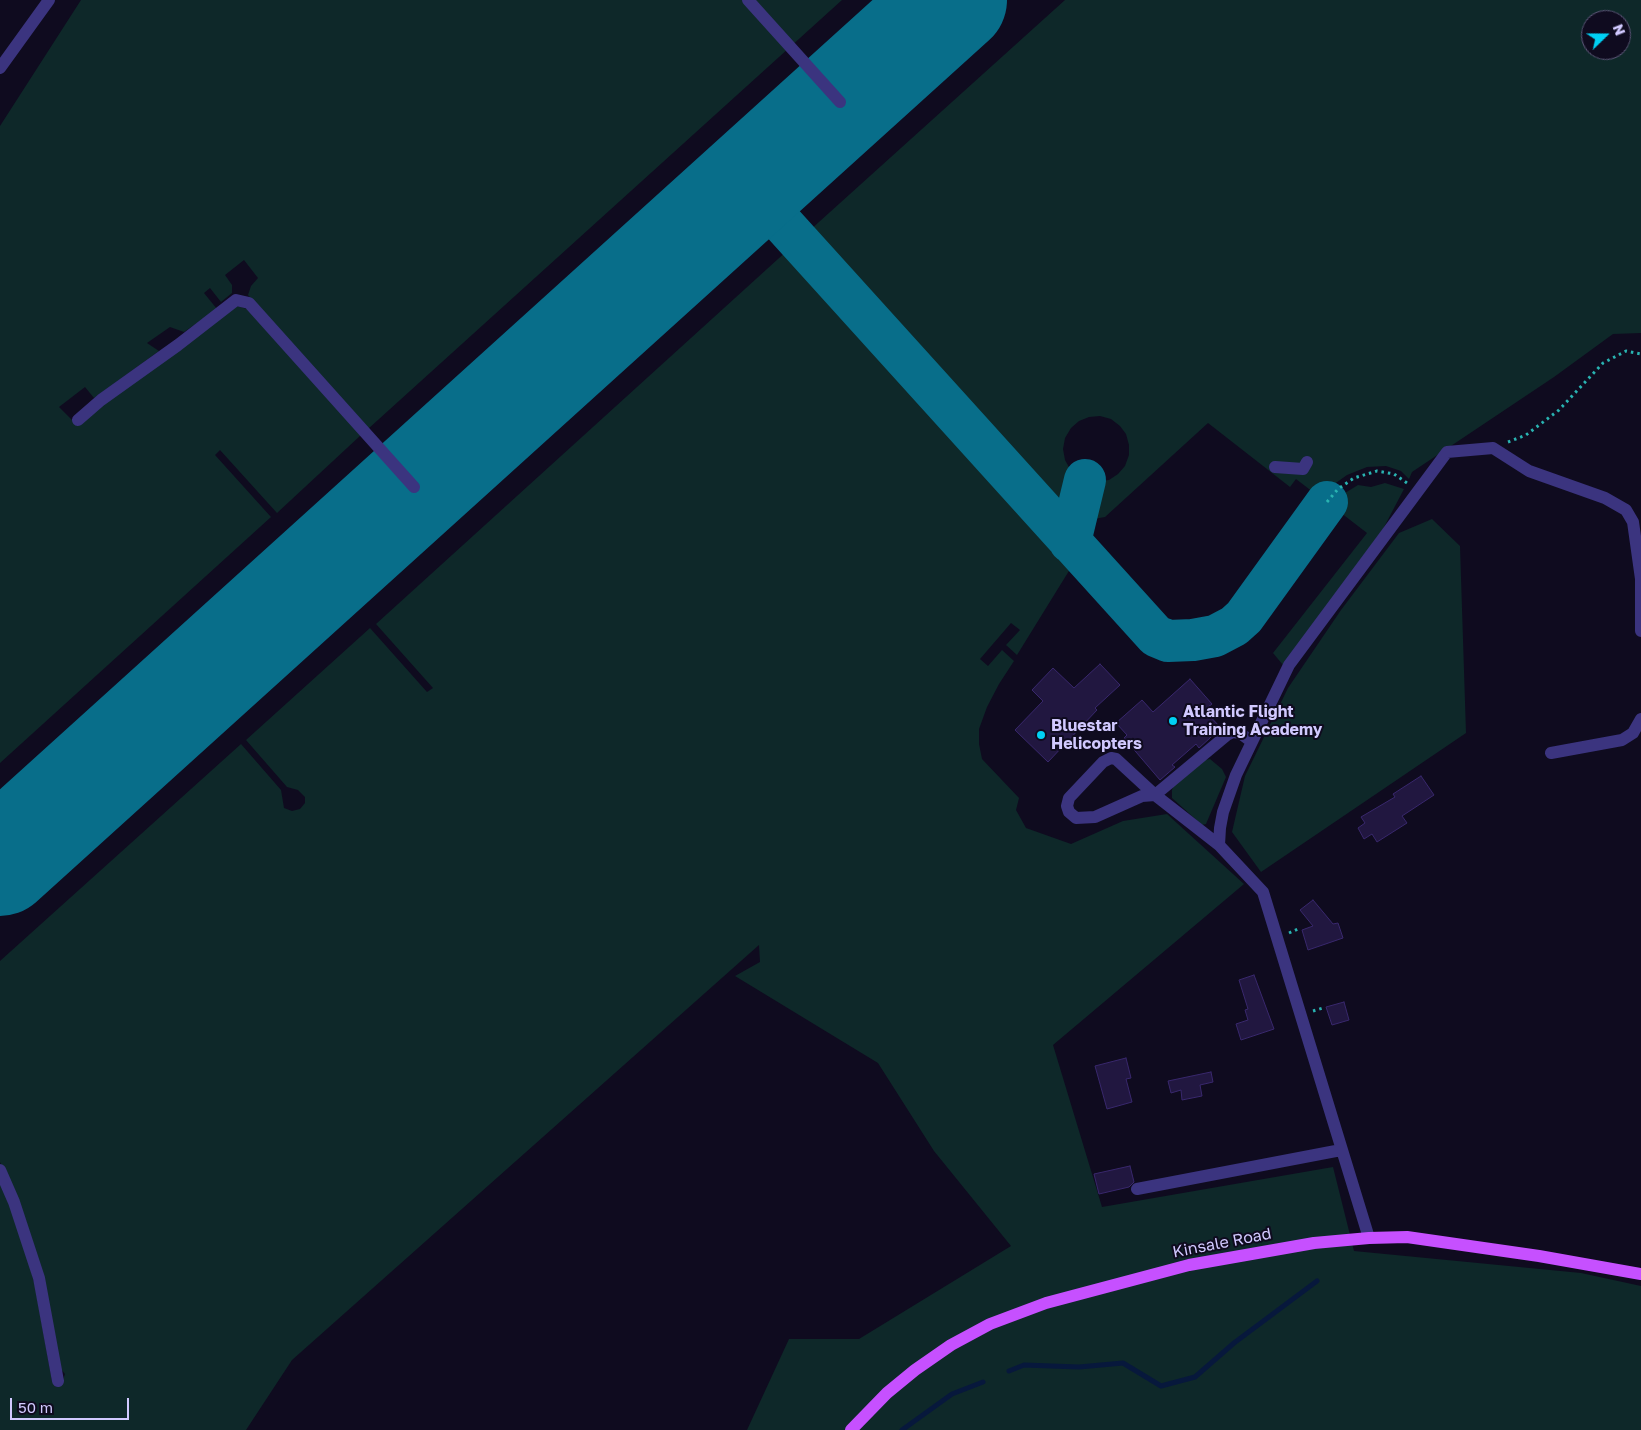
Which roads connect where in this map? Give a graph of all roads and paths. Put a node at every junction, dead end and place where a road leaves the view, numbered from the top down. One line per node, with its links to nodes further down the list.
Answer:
1 (49, 0): 3 (street)
2 (748, 0): 4 (street)
3 (0, 68)
4 (840, 102)
5 (1641, 354): 7 (path)
6 (78, 420): 10 (street)
7 (1493, 448): 11 (street); 13 (street)
8 (1307, 462): 9 (street)
9 (1277, 465)
10 (414, 487)
11 (1416, 494): 12 (path); 15 (street)
12 (1326, 502)
13 (1641, 631)
14 (1641, 718): 16 (street)
15 (1252, 742): 17 (street); 18 (street)
16 (1551, 752)
17 (1155, 795): 17 (street); 18 (street)
18 (1219, 845): 19 (street)
19 (1341, 1150): 21 (street); 22 (street)
20 (0, 1170): 24 (street)
21 (1137, 1189)
22 (1368, 1238): 23 (main road, Kinsale Road); 25 (main road, Kinsale Road)
23 (1641, 1274)
24 (58, 1381)
25 (851, 1430)

